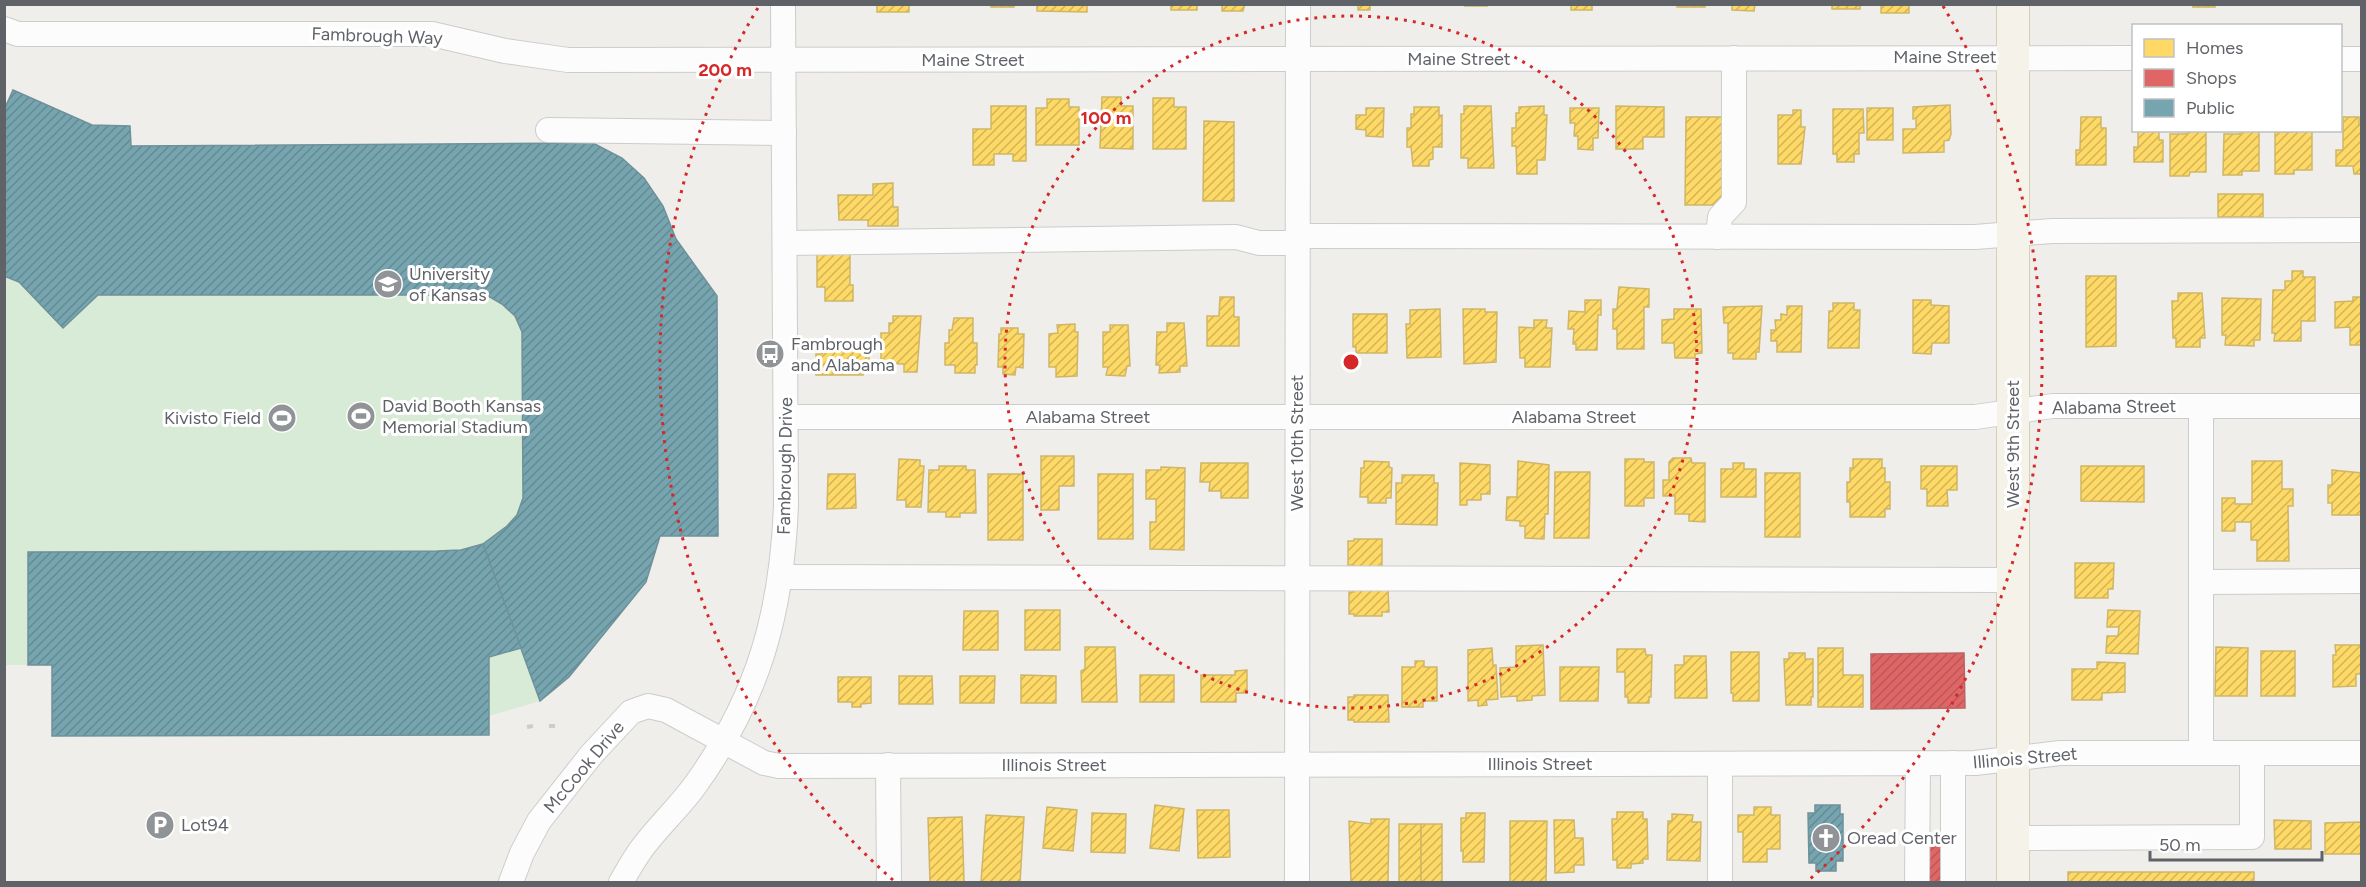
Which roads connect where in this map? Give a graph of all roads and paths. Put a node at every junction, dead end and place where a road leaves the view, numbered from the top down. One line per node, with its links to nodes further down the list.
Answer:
1 (783, 4): 11 (street, Fambrough Drive)
2 (1298, 4): 8 (street, West 10th Street)
3 (2013, 4): 6 (main road, West 9th Street)
4 (4, 29): 11 (street, Fambrough Way)
5 (1734, 58): 6 (street, Maine Street); 8 (street, Maine Street); 16 (street)
6 (2013, 58): 7 (street, Maine Street); 15 (main road, West 9th Street)
7 (2132, 58)
8 (1298, 59): 11 (street, Maine Street); 17 (street, West 10th Street)
9 (2342, 59): 10 (street)
10 (2361, 59)
11 (784, 60): 13 (street, Fambrough Drive)
12 (548, 130): 13 (street)
13 (784, 133): 18 (street, Fambrough Drive)
14 (2361, 230): 15 (street)
15 (2013, 234): 16 (street); 21 (main road, West 9th Street)
16 (1718, 237): 17 (street)
17 (1298, 240): 18 (street); 23 (street, West 10th Street)
18 (786, 243): 22 (street, Fambrough Drive)
19 (2201, 406): 20 (street, Alabama Street); 21 (street, Alabama Street); 28 (street)
20 (2361, 406)
21 (2013, 411): 23 (street, Alabama Street); 26 (main road, West 9th Street)
22 (786, 417): 23 (street, Alabama Street); 24 (street, Fambrough Drive)
23 (1297, 417): 25 (street, West 10th Street)
24 (781, 578): 25 (street); 33 (street, Fambrough Drive)
25 (1297, 579): 26 (street); 39 (street, West 10th Street)
26 (2013, 580): 37 (main road, West 9th Street)
27 (2361, 581): 28 (street)
28 (2201, 582): 34 (street)
29 (533, 726): 32 (path)
30 (549, 726): 31 (path)
31 (556, 726)
32 (526, 727)
33 (724, 740): 42 (street, Illinois Street); 44 (street, McCook Drive); 45 (street, Fambrough Drive)
34 (2201, 753): 35 (street, Illinois Street); 37 (street, Illinois Street)
35 (2252, 753): 36 (street, Illinois Street); 43 (street)
36 (2361, 753)
37 (2013, 759): 38 (street, Illinois Street); 43 (main road, West 9th Street)
38 (1953, 763): 41 (street, Illinois Street); 50 (street)
39 (1297, 764): 40 (street, Illinois Street); 42 (street, Illinois Street); 47 (street, West 10th Street)
40 (1720, 764): 41 (street, Illinois Street); 48 (street)
41 (1918, 764): 49 (street)
42 (888, 765): 46 (street)
43 (2013, 838): 51 (main road, West 9th Street)
44 (511, 882)
45 (621, 882)
46 (889, 882)
47 (1297, 882)
48 (1720, 882)
49 (1917, 882)
50 (1953, 882)
51 (2013, 882)

